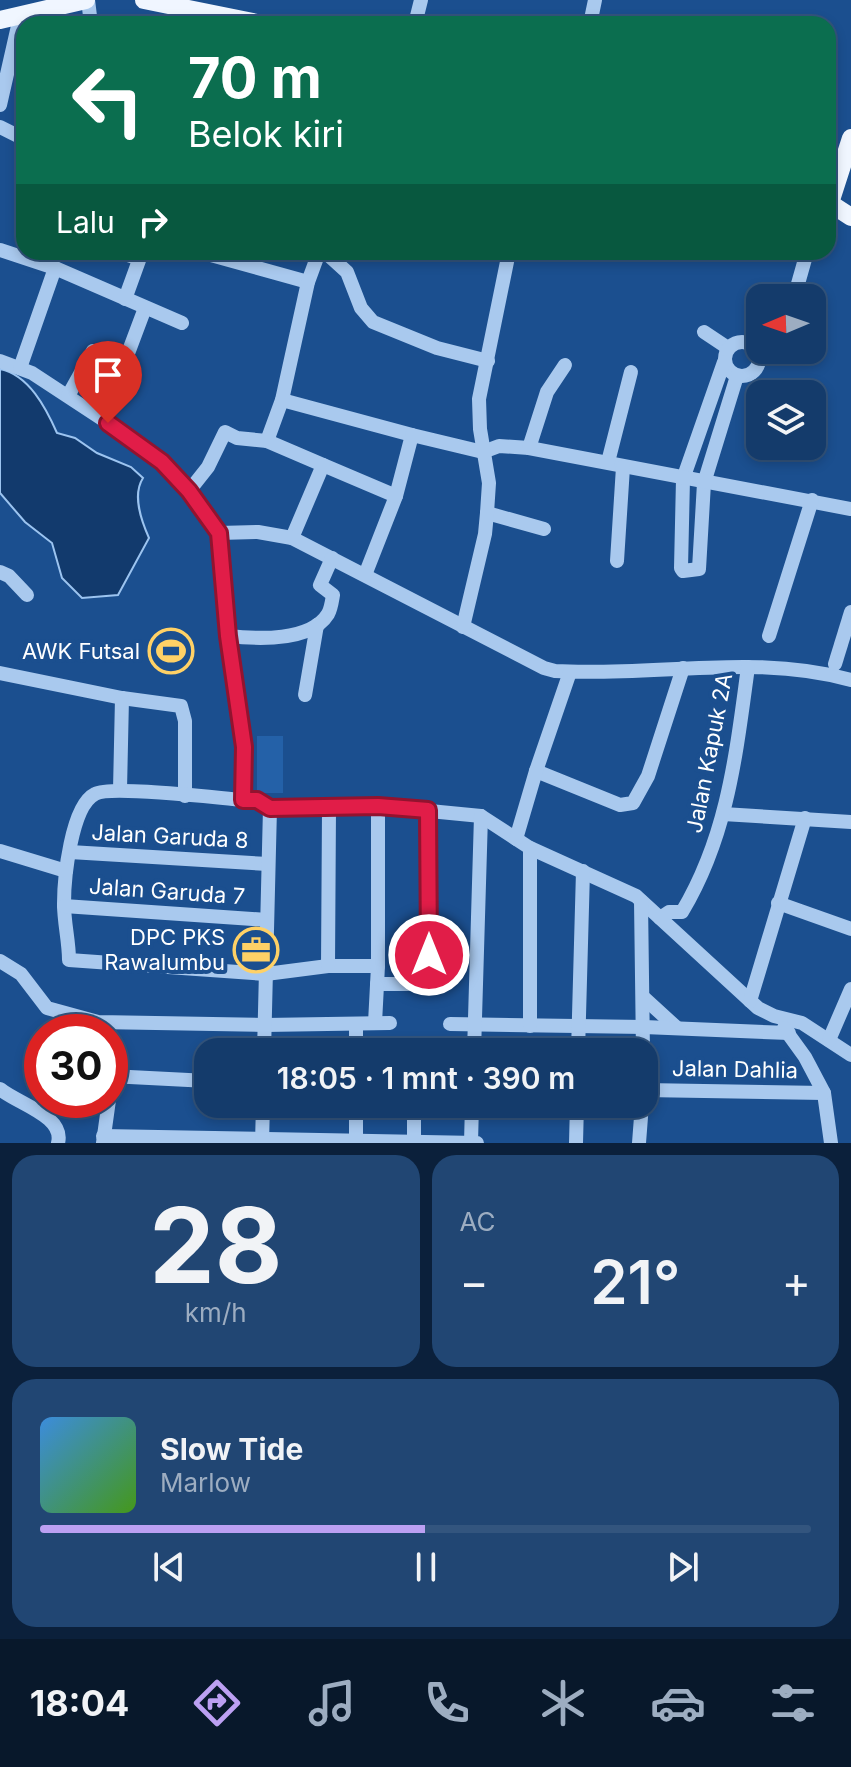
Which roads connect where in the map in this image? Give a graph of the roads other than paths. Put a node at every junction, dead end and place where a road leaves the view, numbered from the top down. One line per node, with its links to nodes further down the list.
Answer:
1 (87, 0): 3 (main road)
2 (144, 0): 4 (main road)
3 (24, 16)
4 (223, 16)
5 (16, 35): 6 (street)
6 (0, 105)
7 (851, 138): 8 (main road)
8 (836, 182)
9 (140, 260): 18 (street)
10 (229, 260): 16 (street)
11 (316, 260): 16 (street)
12 (334, 260): 25 (street)
13 (507, 260): 25 (street)
14 (805, 260): 17 (street)
15 (52, 262): 18 (street); 28 (street)
16 (308, 282): 32 (street)
17 (798, 284)
18 (125, 299): 19 (street)
19 (145, 308): 20 (street); 31 (street)
20 (182, 323)
21 (704, 332): 23 (street)
22 (746, 343): 23 (street)
23 (726, 355): 30 (street); 40 (street)
24 (0, 361): 28 (street)
25 (488, 361): 36 (street)
26 (758, 364): 30 (street)
27 (565, 365): 35 (street)
28 (20, 368): 31 (street)
29 (631, 372): 37 (street)
30 (737, 376): 41 (street)
31 (68, 396): 42 (street)
32 (282, 400): 33 (street); 34 (street)
33 (412, 435): 36 (street); 43 (street)
34 (267, 441): 38 (street); 42 (street)
35 (529, 448): 36 (street); 37 (street)
36 (483, 452): 46 (street)
37 (608, 462): 39 (street)
38 (323, 465): 43 (street); 49 (street)
39 (623, 467): 40 (street); 51 (street)
40 (683, 479): 41 (street); 41 (street)
41 (704, 483): 44 (street)
42 (189, 491): 48 (street)
43 (396, 496): 53 (street)
44 (812, 500): 45 (street); 59 (street)
45 (851, 509)
46 (487, 513): 47 (street); 57 (street)
47 (544, 529)
48 (219, 533): 49 (street); 58 (street)
49 (292, 538): 50 (street)
50 (332, 558): 53 (street); 56 (street)
51 (617, 561)
52 (0, 572): 54 (street)
53 (365, 575): 57 (street)
54 (27, 595)
55 (851, 612): 60 (street)
56 (317, 625): 58 (street); 66 (street)
57 (463, 627): 63 (street)
58 (228, 636): 71 (street)
59 (769, 636)
60 (835, 664)
61 (748, 667): 62 (street); 65 (street); 76 (street, Jalan Kapuk 2A)
62 (683, 668): 63 (street); 68 (street)
63 (570, 672): 68 (street)
64 (1, 674): 67 (street)
65 (851, 680)
66 (305, 695)
67 (122, 698): 69 (street); 70 (street)
68 (536, 771): 80 (street)
69 (120, 790): 70 (street); 83 (street)
70 (185, 796): 71 (street)
71 (243, 800): 73 (street)
72 (378, 806): 74 (street); 75 (street); 95 (street)
73 (270, 808): 74 (street); 84 (street)
74 (329, 809): 94 (street)
75 (428, 810): 77 (street); 97 (street)
76 (723, 814): 78 (street); 90 (street, Jalan Kapuk 2A)
77 (481, 816): 80 (street); 104 (street)
78 (805, 818): 79 (street); 88 (street)
79 (851, 822)
80 (516, 839): 81 (street)
81 (530, 848): 86 (street); 106 (street)
82 (0, 851): 85 (street)
83 (70, 852): 84 (street, Jalan Garuda 8); 85 (street)
84 (268, 864): 91 (street)
85 (66, 871): 89 (street)
86 (583, 871): 87 (street); 108 (street)
87 (641, 901): 90 (street); 99 (street)
88 (778, 903): 92 (street); 100 (street)
89 (64, 906): 91 (street, Jalan Garuda 7); 96 (street)
90 (660, 918): 100 (street)
91 (267, 920): 96 (street)
92 (851, 929)
93 (0, 961): 105 (street)
94 (328, 966): 95 (street); 96 (street)
95 (378, 966): 97 (street)
96 (266, 974): 105 (street)
97 (377, 984): 102 (street)
98 (851, 989): 116 (street)
99 (643, 997): 107 (street); 109 (street)
100 (750, 1001): 101 (street)
101 (774, 1016): 110 (street); 116 (street)
102 (356, 1024): 105 (street); 112 (street)
103 (450, 1024): 104 (street)
104 (475, 1024): 106 (street); 113 (street)
105 (265, 1025): 111 (street)
106 (530, 1026): 108 (street)
107 (644, 1027): 108 (street); 109 (street); 115 (street)
108 (579, 1028): 114 (street)
109 (677, 1028): 110 (street)
110 (789, 1033): 122 (street)
111 (265, 1038)
112 (356, 1038)
113 (474, 1038)
114 (579, 1038)
115 (644, 1038)
116 (829, 1040): 117 (street)
117 (851, 1055)
118 (128, 1077): 119 (street)
119 (194, 1080)
120 (0, 1089): 134 (street)
121 (658, 1090): 122 (street, Jalan Dahlia)
122 (824, 1093): 138 (street)
123 (106, 1118): 130 (street)
124 (263, 1118): 132 (street)
125 (356, 1118): 133 (street)
126 (414, 1118): 131 (street)
127 (473, 1118): 135 (street)
128 (577, 1118): 136 (street)
129 (641, 1118): 137 (street)
130 (103, 1140): 132 (street)
131 (414, 1141): 133 (street); 135 (street)
132 (262, 1142): 133 (street)
133 (356, 1142)
134 (58, 1143)
135 (474, 1143)
136 (576, 1143)
137 (639, 1143)
138 (831, 1143)

